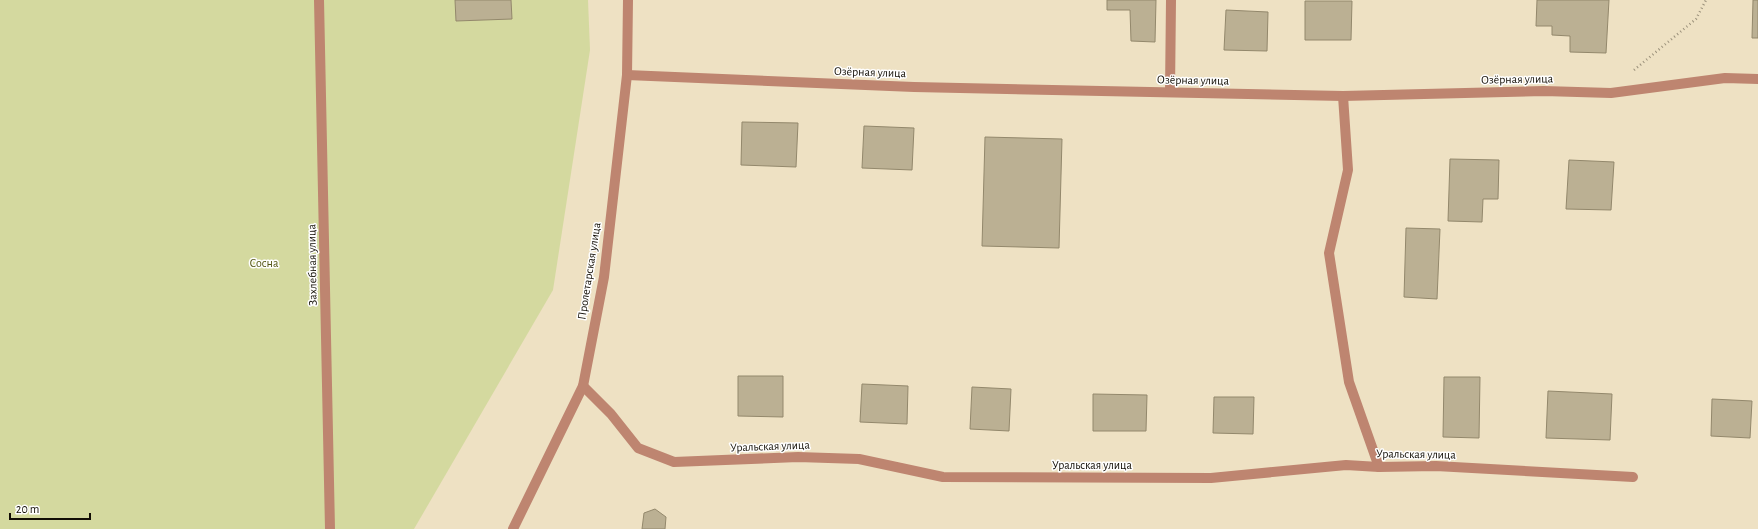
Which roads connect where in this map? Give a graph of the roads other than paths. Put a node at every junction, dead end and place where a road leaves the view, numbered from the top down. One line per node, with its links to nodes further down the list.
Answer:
1 (319, 0): 11 (street, Захлебная улица)
2 (628, 0): 4 (street, Пролетарская улица)
3 (1172, 0): 6 (street)
4 (627, 75): 6 (street, Озёрная улица); 8 (street, Пролетарская улица)
5 (1758, 79): 7 (street, Озёрная улица)
6 (1170, 92): 7 (street, Озёрная улица)
7 (1343, 96): 9 (street)
8 (582, 386): 9 (street, Уральская улица); 12 (street, Пролетарская улица)
9 (1379, 467): 10 (street, Уральская улица)
10 (1633, 477)
11 (330, 529)
12 (513, 529)

